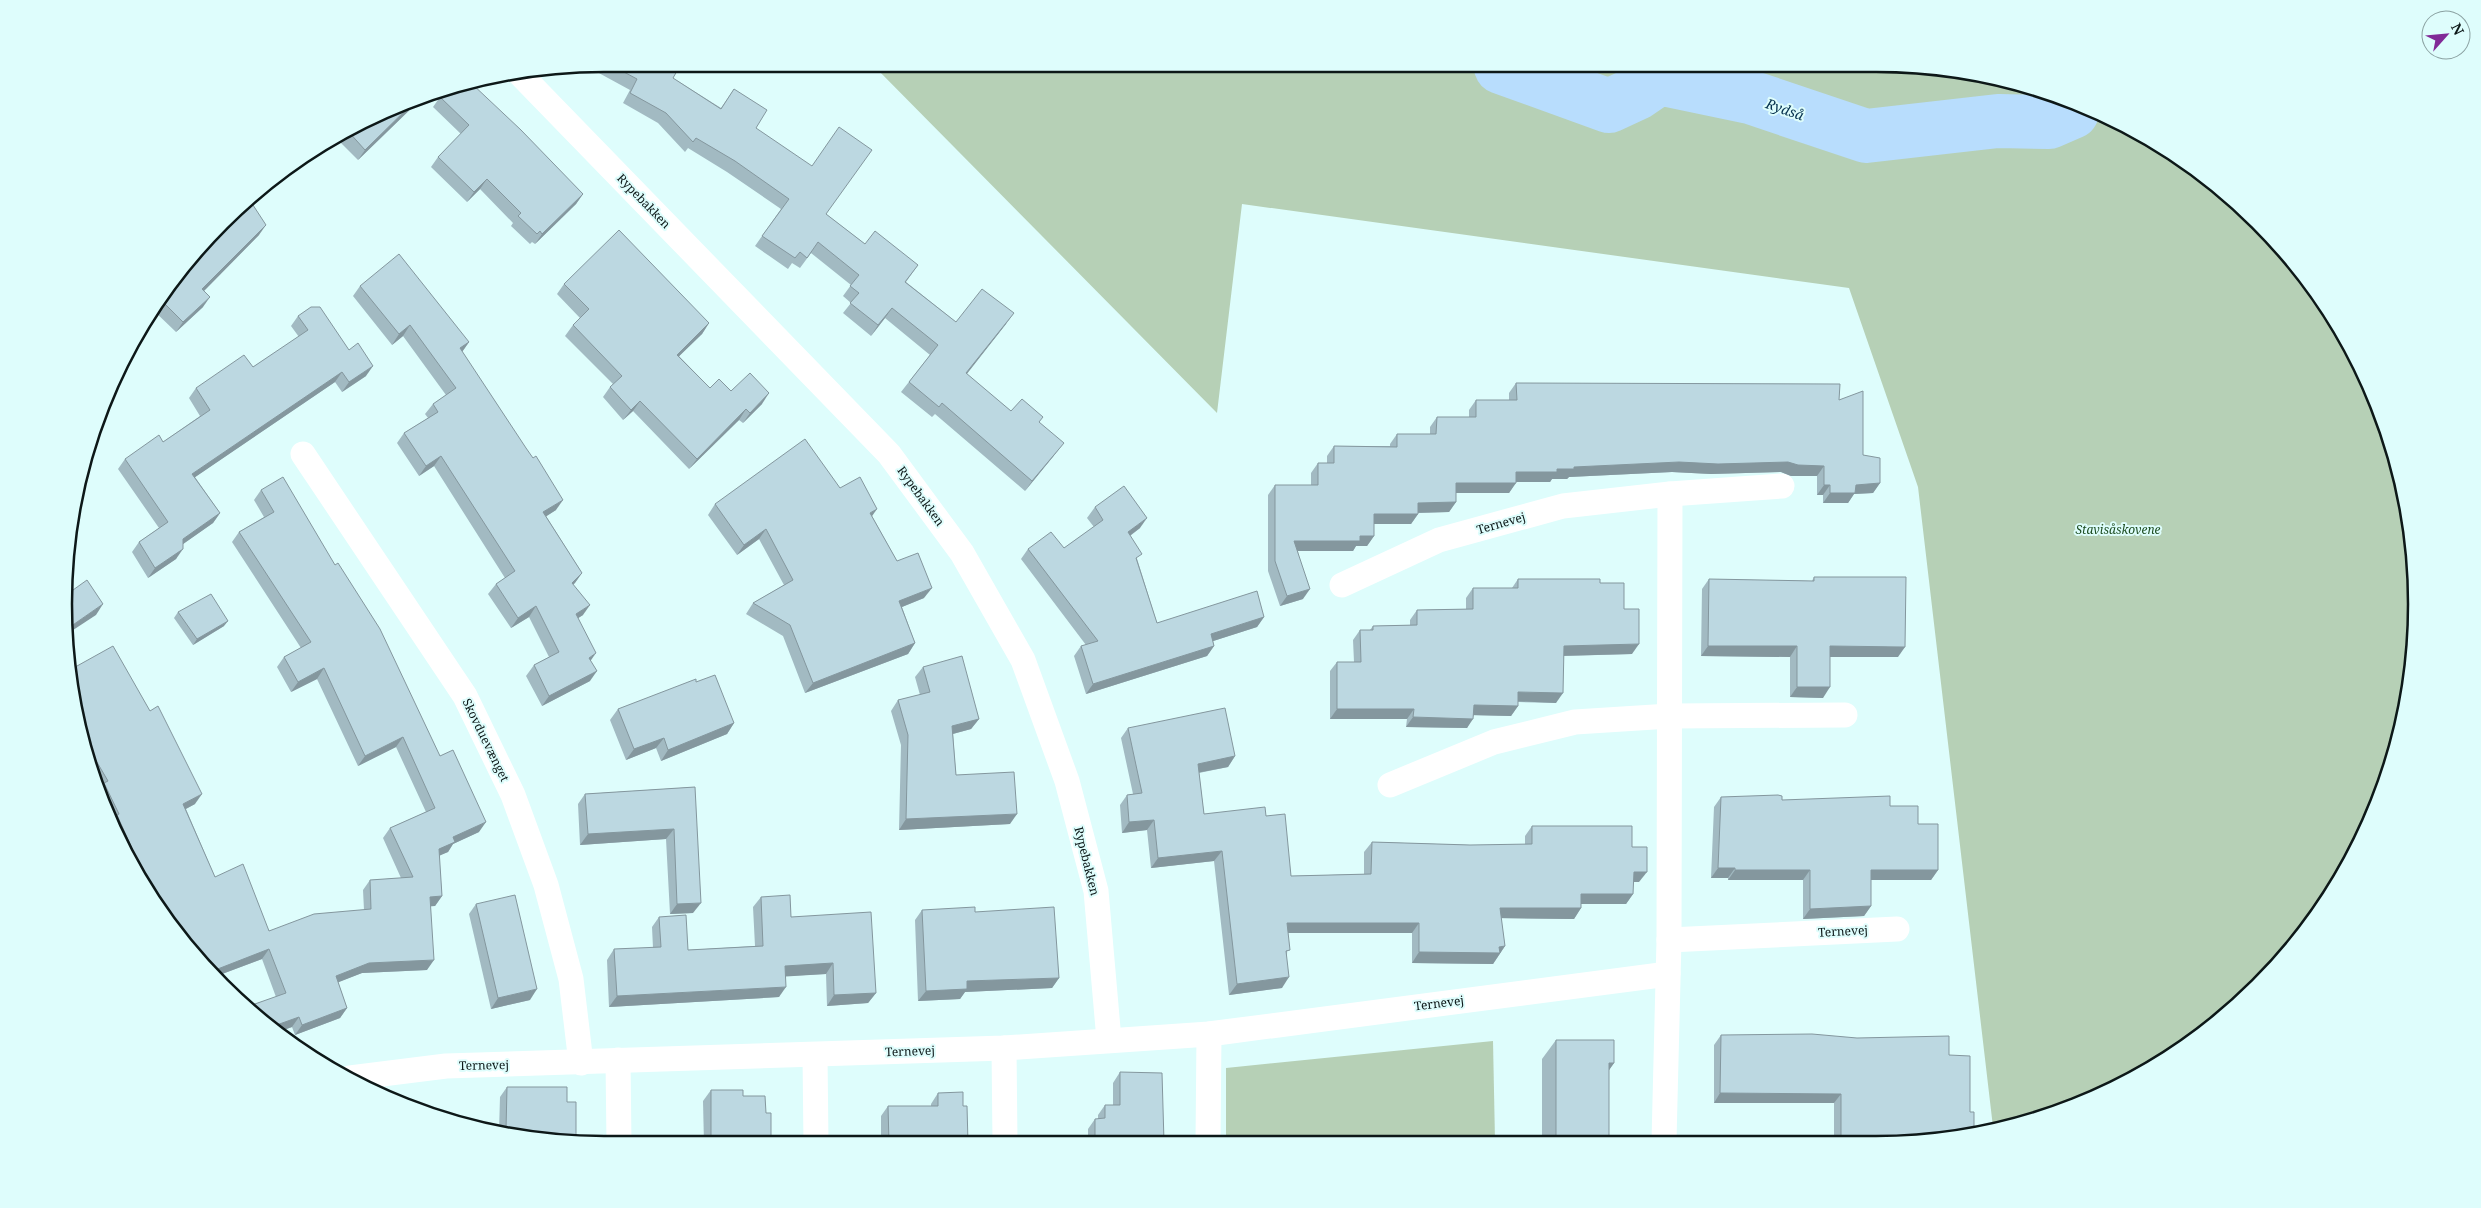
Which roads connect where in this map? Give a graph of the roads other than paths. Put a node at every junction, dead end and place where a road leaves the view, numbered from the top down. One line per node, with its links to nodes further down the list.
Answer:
1 (525, 79): 13 (street, Rypebakken)
2 (304, 454): 17 (street, Skovduevænget)
3 (1782, 486): 4 (street, Ternevej)
4 (1670, 494): 5 (street, Ternevej); 6 (street)
5 (1342, 585)
6 (1670, 716): 7 (street); 8 (street); 10 (street)
7 (1846, 716)
8 (1390, 784)
9 (1897, 929): 10 (street, Ternevej)
10 (1670, 940): 11 (street)
11 (1668, 974): 12 (street, Ternevej); 23 (street)
12 (1209, 1034): 13 (street, Ternevej); 22 (street)
13 (1109, 1040): 14 (street, Ternevej)
14 (1004, 1048): 15 (street, Ternevej); 21 (street)
15 (815, 1055): 16 (street, Ternevej); 20 (street)
16 (618, 1060): 17 (street, Ternevej); 19 (street)
17 (581, 1063): 18 (street, Ternevej)
18 (361, 1077)
19 (619, 1136)
20 (816, 1136)
21 (1005, 1136)
22 (1208, 1136)
23 (1664, 1136)

